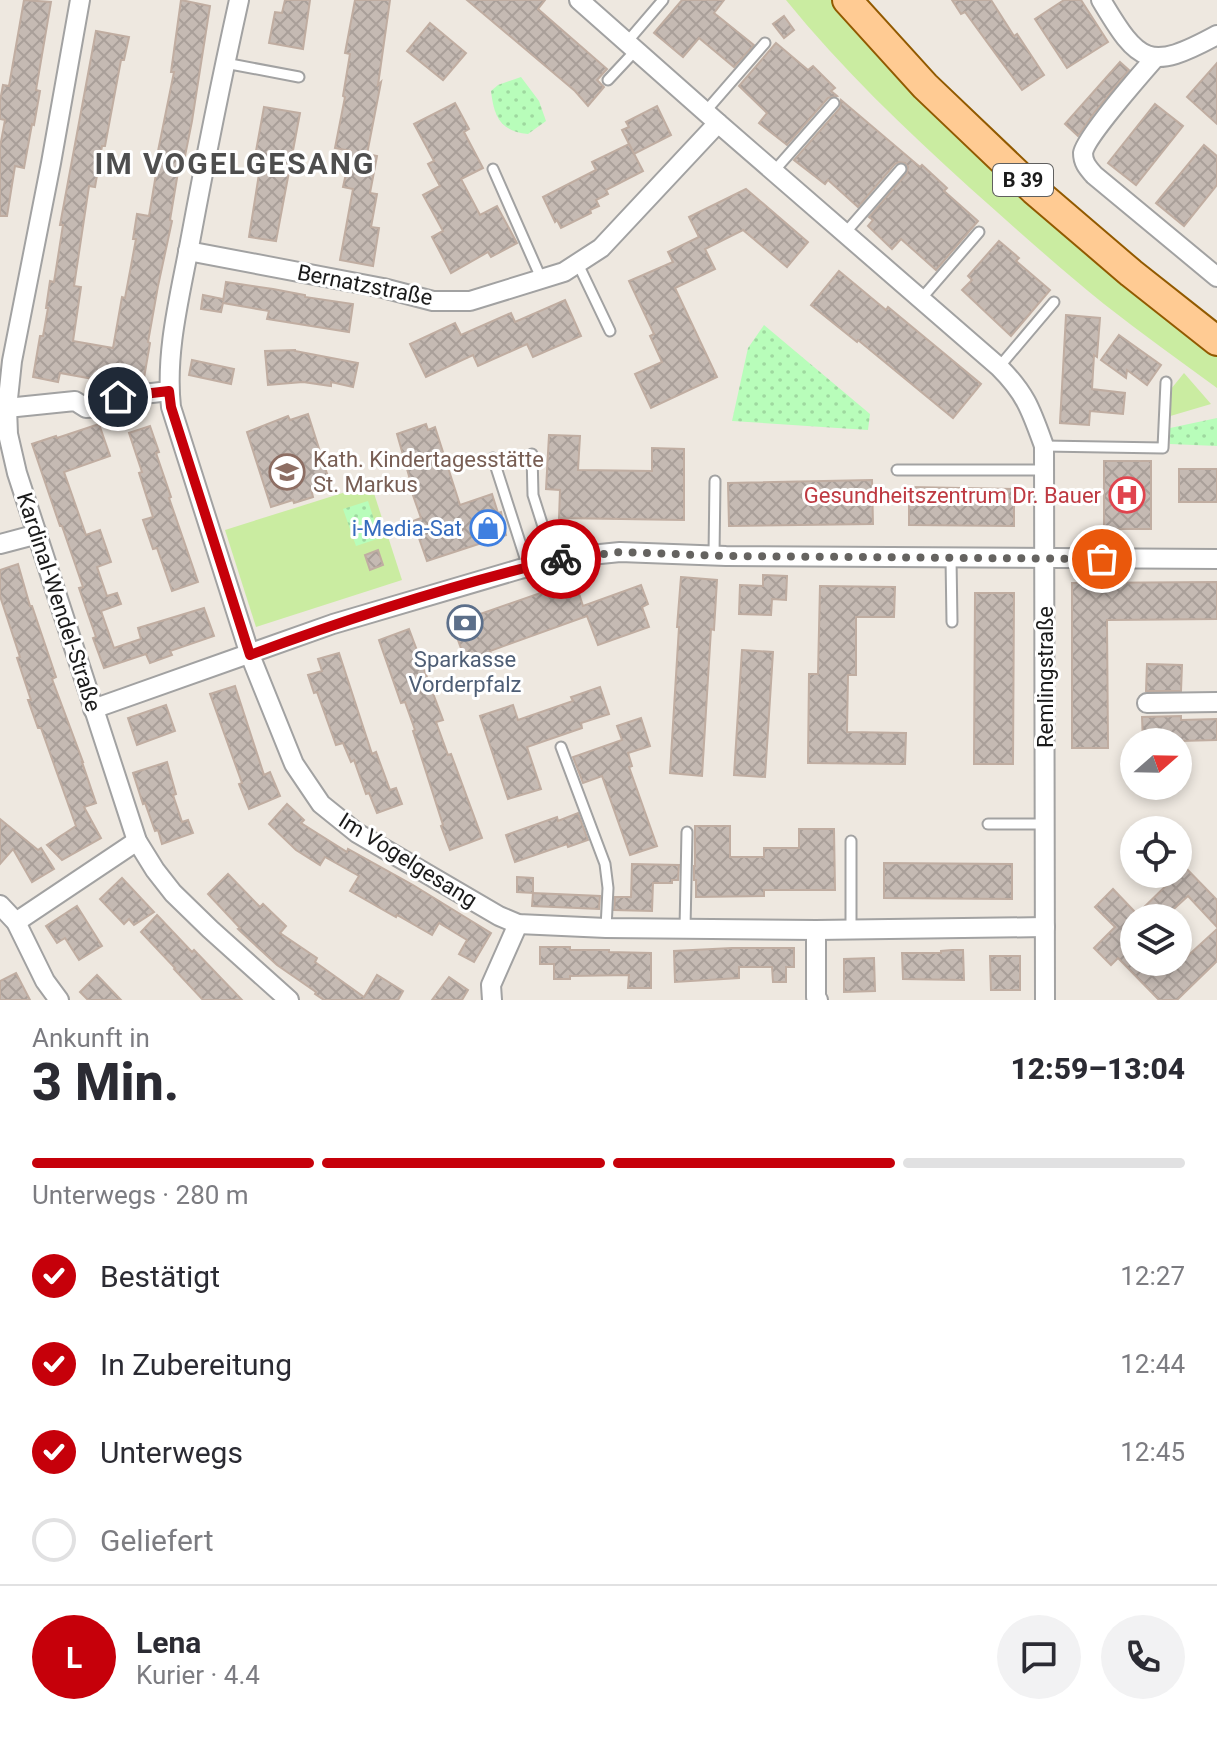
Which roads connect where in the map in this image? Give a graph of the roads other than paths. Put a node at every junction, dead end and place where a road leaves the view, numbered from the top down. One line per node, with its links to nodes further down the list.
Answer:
1 (80, 0): 32 (street, Kardinal-Wendel-Straße)
2 (239, 0): 11 (street, Im Vogelgesang)
3 (579, 0): 9 (street, Remlingstraße)
4 (663, 0): 9 (lane)
5 (847, 0): 28 (main road, B 39)
6 (1101, 0): 10 (street)
7 (1217, 35): 10 (street)
8 (765, 43): 15 (lane)
9 (631, 46): 13 (lane); 15 (street, Remlingstraße)
10 (1155, 58): 23 (street)
11 (225, 63): 12 (lane); 21 (street, Im Vogelgesang)
12 (299, 77)
13 (608, 80)
14 (834, 103): 18 (lane)
15 (712, 118): 18 (street, Remlingstraße); 22 (street, Bernatzstraße)
16 (493, 169): 24 (lane)
17 (901, 169): 20 (lane)
18 (774, 171): 20 (street, Remlingstraße)
19 (979, 232): 25 (lane)
20 (845, 233): 25 (street, Remlingstraße)
21 (188, 251): 24 (street, Bernatzstraße); 31 (street, Im Vogelgesang)
22 (578, 264): 24 (street, Bernatzstraße); 27 (lane)
23 (1217, 277)
24 (541, 278)
25 (921, 299): 29 (street, Remlingstraße)
26 (1054, 302): 29 (lane)
27 (610, 331)
28 (1217, 341)
29 (999, 367): 33 (street, Remlingstraße)
30 (1166, 382): 33 (lane)
31 (169, 391): 32 (street); 48 (street, Im Vogelgesang)
32 (4, 408): 39 (street, Kardinal-Wendel-Straße)
33 (1044, 446): 37 (street, Remlingstraße)
34 (532, 454): 45 (lane)
35 (493, 458): 46 (lane)
36 (897, 470): 37 (lane)
37 (1044, 470): 43 (street, Remlingstraße)
38 (715, 481): 41 (lane)
39 (38, 534): 40 (street); 51 (street, Kardinal-Wendel-Straße)
40 (0, 544)
41 (714, 555): 42 (street); 45 (street)
42 (951, 558): 43 (street); 47 (lane)
43 (1044, 559): 44 (street); 54 (street, Remlingstraße)
44 (1217, 559)
45 (554, 561): 46 (street)
46 (528, 567): 48 (street)
47 (952, 622)
48 (250, 655): 51 (street); 60 (street, Im Vogelgesang)
49 (1217, 702): 50 (street)
50 (1147, 703)
51 (93, 709): 56 (street, Kardinal-Wendel-Straße)
52 (561, 747): 62 (lane)
53 (988, 824): 54 (lane)
54 (1046, 824): 61 (street, Remlingstraße)
55 (687, 832): 63 (lane)
56 (137, 841): 59 (street); 67 (street, Kardinal-Wendel-Straße)
57 (851, 841): 64 (lane)
58 (0, 905): 59 (street)
59 (16, 922): 66 (street)
60 (518, 924): 62 (street, Im Vogelgesang); 68 (street)
61 (1045, 927): 64 (street, Im Vogelgesang); 70 (street, Remlingstraße)
62 (606, 928): 63 (street, Im Vogelgesang)
63 (685, 929): 65 (street, Im Vogelgesang)
64 (851, 929): 65 (street, Im Vogelgesang)
65 (816, 930): 69 (street)
66 (59, 1000)
67 (289, 1000)
68 (492, 1000)
69 (818, 1000)
70 (1045, 1000)

